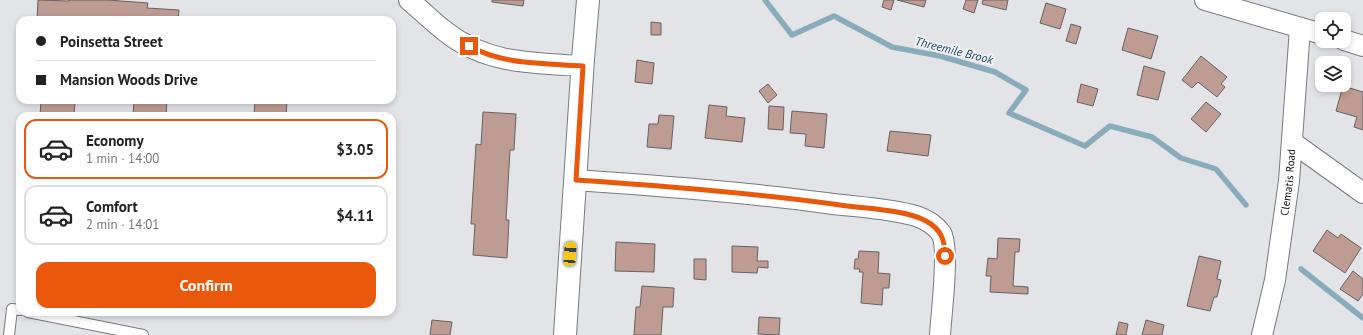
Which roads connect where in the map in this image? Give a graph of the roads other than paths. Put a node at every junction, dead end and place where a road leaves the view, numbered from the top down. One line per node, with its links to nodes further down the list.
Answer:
1 (409, 0): 8 (street)
2 (588, 0): 8 (main road)
3 (1205, 0): 4 (street)
4 (1300, 28): 5 (street); 9 (street, Clematis Road)
5 (1315, 32)
6 (1351, 42): 7 (street)
7 (1363, 46)
8 (583, 66): 10 (main road)
9 (1292, 142): 11 (street); 18 (street, Clematis Road)
10 (576, 180): 16 (main road); 17 (street)
11 (1363, 193)
12 (16, 310): 14 (lane)
13 (48, 316): 15 (lane)
14 (9, 335)
15 (143, 335)
16 (565, 335)
17 (940, 335)
18 (1262, 335)

